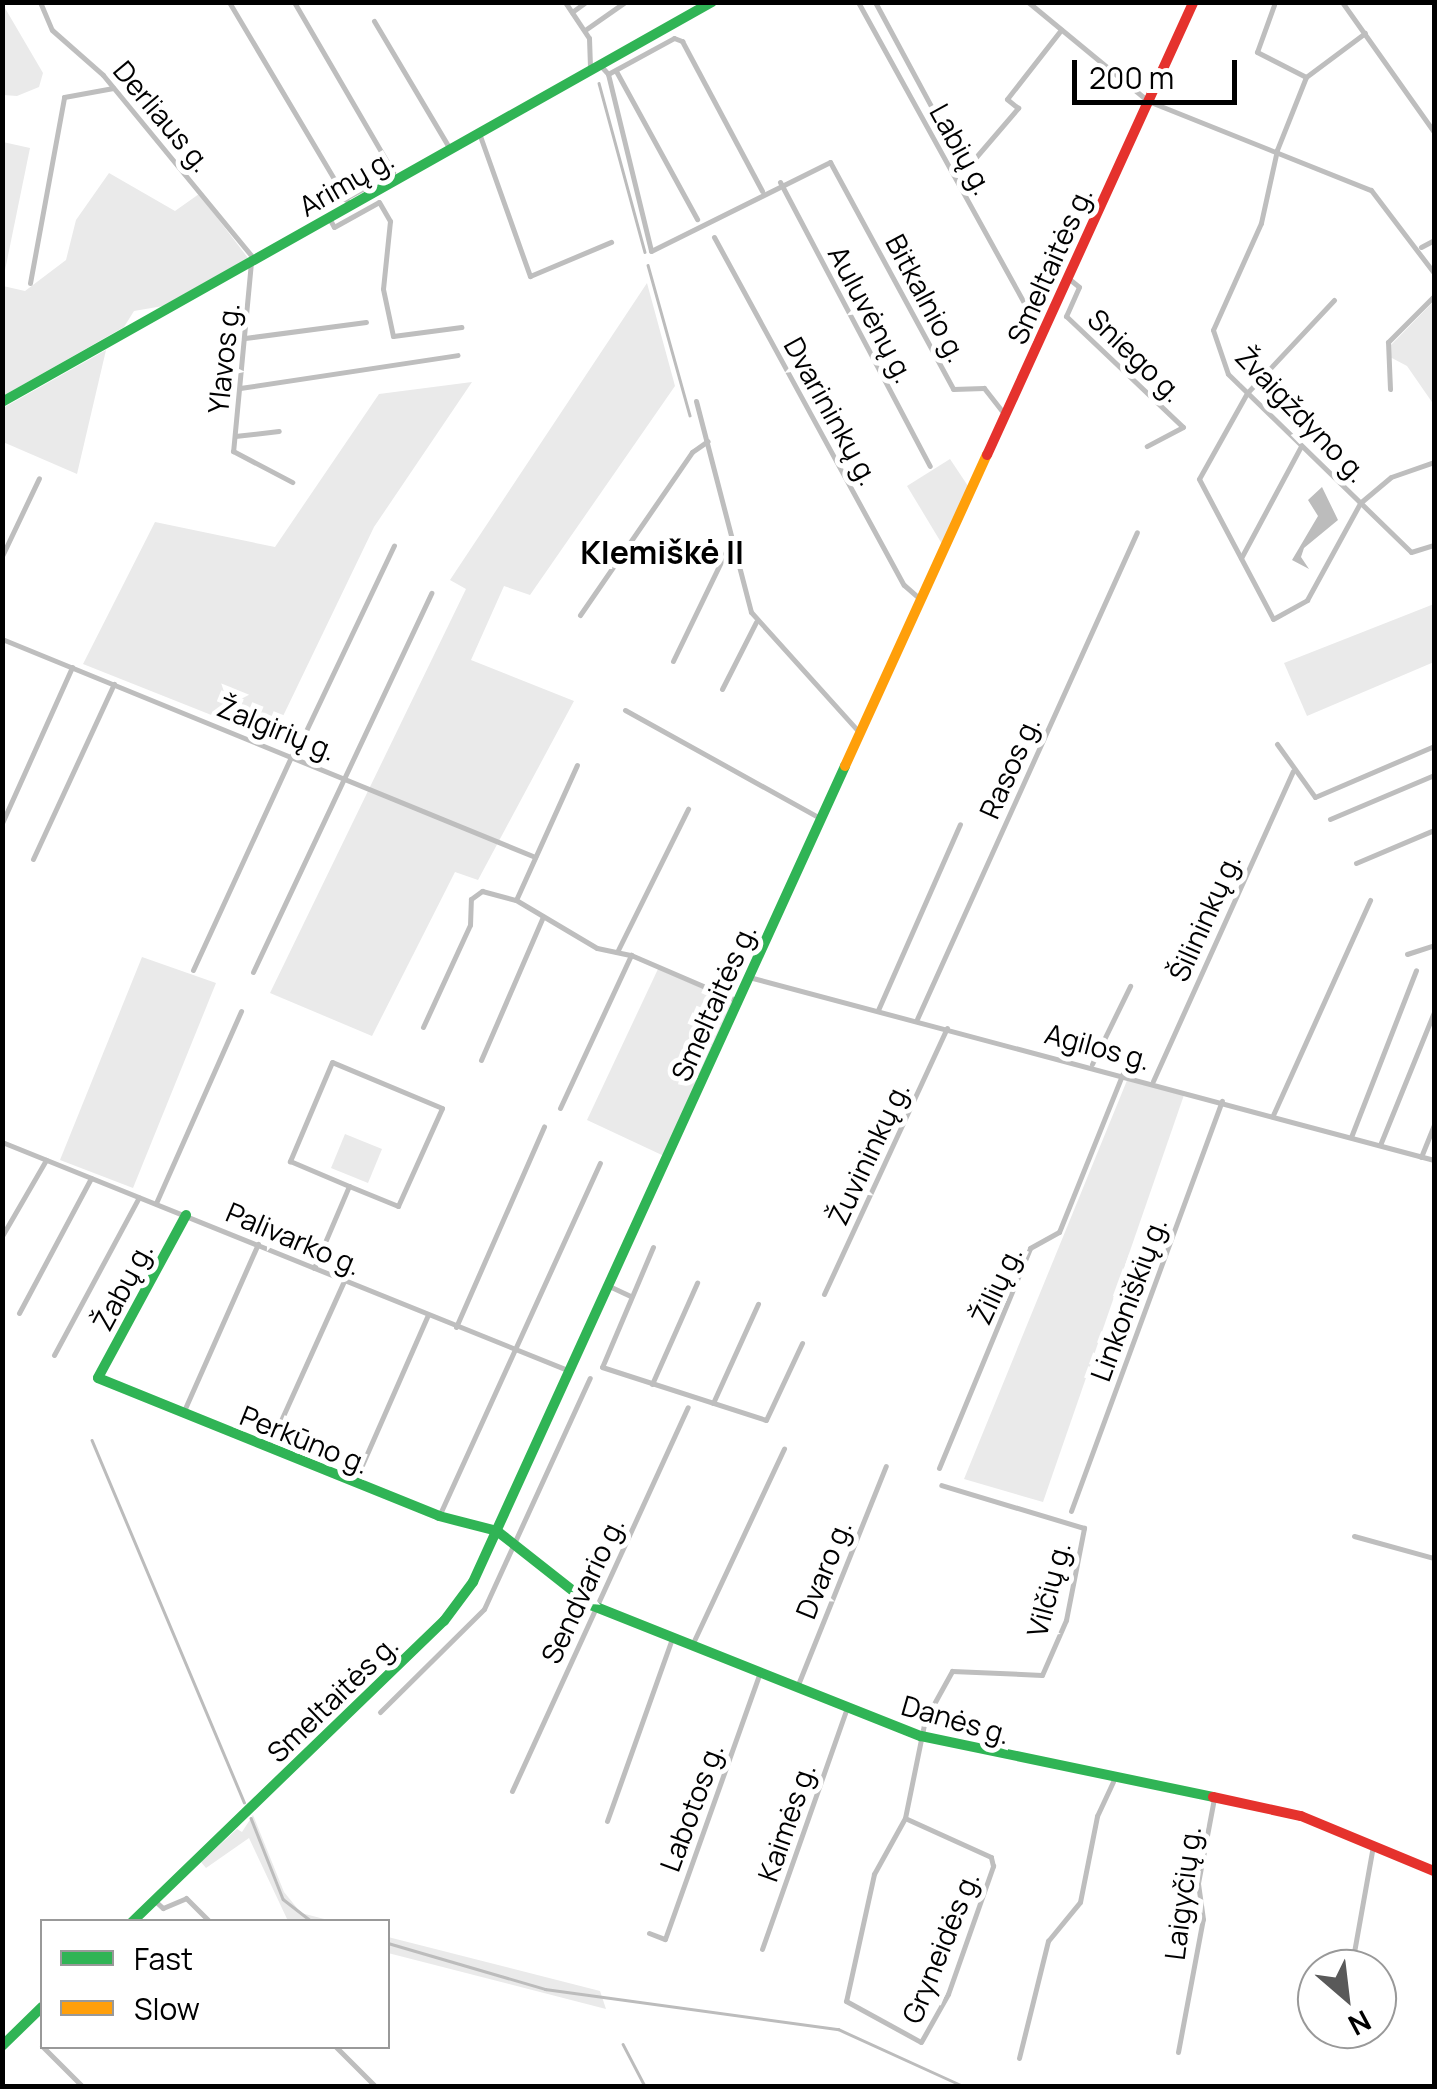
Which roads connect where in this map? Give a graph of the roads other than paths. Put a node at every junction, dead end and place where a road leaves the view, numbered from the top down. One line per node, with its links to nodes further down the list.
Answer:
1 (40, 2): 22 (street, Derliaus g.)
2 (229, 2): 32 (street)
3 (294, 2): 32 (street)
4 (565, 2): 14 (street)
5 (586, 2): 14 (street)
6 (626, 2): 16 (street)
7 (712, 2): 19 (main road, Arimų g.)
8 (858, 2): 45 (street, Labių g.)
9 (874, 2): 24 (street)
10 (1028, 2): 17 (street)
11 (1193, 2): 23 (main road, Smeltaitės g.)
12 (1342, 2): 18 (street)
13 (1274, 4): 21 (street)
14 (572, 12): 16 (street)
15 (374, 21): 27 (street)
16 (585, 30): 19 (street)
17 (1061, 30): 23 (street); 29 (street)
18 (1365, 33): 21 (street); 25 (street)
19 (599, 70): 20 (street); 26 (main road, Arimų g.); 31 (street)
20 (616, 71): 31 (street); 34 (street)
21 (1306, 77): 28 (street, Žvaigždyno g.)
22 (114, 88): 39 (street, Derliaus g.); 42 (street)
23 (1148, 101): 28 (street); 41 (main road, Smeltaitės g.)
24 (939, 122)
25 (1434, 132)
26 (479, 133): 27 (main road, Arimų g.); 37 (street)
27 (450, 150): 32 (main road, Arimų g.)
28 (1277, 150): 38 (street); 52 (street, Žvaigždyno g.)
29 (976, 157)
30 (780, 182): 31 (street); 55 (street, Bitkalnio g.); 62 (street, Auluvėnų g.)
31 (762, 191)
32 (347, 202): 33 (main road, Arimų g.)
33 (328, 218): 39 (main road, Arimų g.); 47 (street)
34 (696, 219)
35 (714, 237): 73 (street, Dvarininkų g.)
36 (1434, 240): 38 (street)
37 (611, 242)
38 (1421, 247): 40 (street)
39 (253, 262): 48 (street, Ylavos g.); 53 (main road, Arimų g.)
40 (1434, 273)
41 (1068, 278): 55 (main road, Smeltaitės g.); 59 (street, Sniego g.)
42 (30, 284)
43 (1434, 296): 51 (street)
44 (1334, 300): 52 (street)
45 (1030, 316)
46 (366, 322): 48 (street)
47 (460, 328)
48 (245, 338): 50 (street, Ylavos g.)
49 (458, 355): 50 (street)
50 (240, 388): 57 (street, Ylavos g.)
51 (1390, 388)
52 (1246, 393): 60 (street, Žvaigždyno g.); 71 (street)
53 (2, 402)
54 (696, 402): 58 (street)
55 (1005, 415): 73 (main road, Smeltaitės g.)
56 (279, 431): 57 (street)
57 (234, 436): 64 (street, Ylavos g.)
58 (708, 441): 67 (street); 74 (street)
59 (1146, 446)
60 (1302, 446): 65 (street, Žvaigždyno g.); 71 (street)
61 (1434, 462): 65 (street)
62 (930, 466)
63 (38, 478): 70 (street)
64 (292, 482)
65 (1360, 503): 68 (street, Žvaigždyno g.); 71 (street)
66 (1137, 532): 115 (street, Rasos g.)
67 (734, 536): 75 (street); 77 (street)
68 (1434, 545)
69 (394, 546): 85 (street)
70 (2, 556)
71 (1242, 558)
72 (430, 593): 89 (street)
73 (921, 600): 82 (main road, Smeltaitės g.)
74 (580, 615)
75 (756, 622): 80 (street); 82 (street)
76 (2, 639): 78 (street, Žalgirių g.)
77 (672, 661)
78 (72, 667): 79 (street, Žalgirių g.); 93 (street)
79 (114, 684): 85 (street, Žalgirių g.); 97 (street)
80 (722, 689)
81 (625, 710): 91 (street)
82 (860, 733): 91 (main road, Smeltaitės g.)
83 (1277, 744): 87 (street)
84 (1434, 746): 87 (street)
85 (293, 756): 89 (street, Žalgirių g.); 106 (street)
86 (576, 765): 96 (street)
87 (1293, 771): 121 (street, Šilininkų g.)
88 (1434, 775): 92 (street)
89 (342, 776): 96 (street, Žalgirių g.); 108 (street)
90 (688, 809): 103 (street)
91 (821, 818): 109 (main road, Smeltaitės g.)
92 (1330, 819)
93 (2, 822)
94 (960, 824): 113 (street)
95 (1434, 830): 98 (street)
96 (535, 857): 99 (street)
97 (33, 860)
98 (1356, 863)
99 (516, 900): 101 (street); 116 (street)
100 (1370, 900): 124 (street)
101 (543, 917): 103 (street); 118 (street)
102 (1434, 944): 104 (street)
103 (616, 952): 105 (street)
104 (1406, 954)
105 (632, 955): 111 (street); 123 (street)
106 (192, 970)
107 (1416, 970): 127 (street)
108 (253, 972)
109 (749, 977): 111 (main road, Smeltaitės g.); 113 (street, Agilos g.)
110 (1130, 986): 119 (street)
111 (738, 1001): 145 (main road, Smeltaitės g.)
112 (240, 1010): 137 (street)
113 (878, 1010): 115 (street, Agilos g.)
114 (1434, 1012): 129 (street)
115 (917, 1019): 117 (street, Agilos g.)
116 (422, 1027)
117 (947, 1028): 119 (street, Agilos g.); 146 (street, Žuvininkų g.)
118 (481, 1060)
119 (1092, 1064): 120 (street, Agilos g.)
120 (1122, 1073): 121 (street, Agilos g.); 165 (street, Žilių g.)
121 (1153, 1081): 122 (street, Agilos g.)
122 (1222, 1100): 124 (street, Agilos g.); 168 (street, Linkoniškių g.)
123 (560, 1108)
124 (1272, 1114): 127 (street, Agilos g.)
125 (1434, 1125): 130 (street)
126 (544, 1127): 151 (street)
127 (1351, 1137): 129 (street, Agilos g.)
128 (2, 1142): 131 (street, Palivarko g.)
129 (1380, 1145): 130 (street, Agilos g.)
130 (1421, 1156): 132 (street, Agilos g.)
131 (46, 1160): 134 (street, Palivarko g.); 139 (street)
132 (1434, 1160)
133 (600, 1163): 153 (street)
134 (91, 1178): 136 (street, Palivarko g.); 149 (street)
135 (349, 1186): 135 (street); 142 (street)
136 (140, 1196): 137 (street, Palivarko g.); 154 (street)
137 (156, 1203): 138 (street, Palivarko g.)
138 (186, 1215): 140 (street, Palivarko g.); 156 (main road, Žabų g.)
139 (2, 1236)
140 (258, 1244): 142 (street, Palivarko g.); 161 (street)
141 (653, 1247): 147 (street)
142 (314, 1268): 143 (street, Palivarko g.)
143 (344, 1281): 150 (street, Palivarko g.); 162 (street)
144 (698, 1284): 158 (street)
145 (608, 1286): 147 (street); 155 (main road, Smeltaitės g.)
146 (824, 1294)
147 (630, 1296): 158 (street)
148 (758, 1304): 159 (street)
149 (19, 1313)
150 (428, 1315): 151 (street, Palivarko g.); 166 (street)
151 (456, 1327): 153 (street, Palivarko g.)
152 (802, 1342): 159 (street)
153 (514, 1351): 155 (street, Palivarko g.); 169 (street)
154 (54, 1355)
155 (570, 1371): 170 (main road, Smeltaitės g.)
156 (98, 1378): 161 (main road, Perkūno g.)
157 (590, 1378): 172 (street)
158 (652, 1384): 159 (street)
159 (713, 1403)
160 (688, 1407): 174 (street, Sendvario g.)
161 (184, 1413): 162 (main road, Perkūno g.)
162 (268, 1448): 166 (main road, Perkūno g.)
163 (784, 1449): 176 (street)
164 (886, 1466): 178 (street, Dvaro g.)
165 (939, 1468)
166 (354, 1484): 169 (main road, Perkūno g.)
167 (940, 1485): 181 (street, Vilčių g.)
168 (1071, 1511)
169 (439, 1516): 170 (main road, Perkūno g.)
170 (497, 1530): 172 (main road, Danės g.); 189 (main road, Smeltaitės g.)
171 (1354, 1536): 173 (street)
172 (513, 1539): 174 (main road, Danės g.); 180 (street)
173 (1434, 1558)
174 (596, 1607): 175 (main road, Danės g.); 183 (street, Sendvario g.)
175 (672, 1638): 176 (main road, Danės g.); 186 (street)
176 (692, 1645): 177 (main road, Danės g.)
177 (760, 1672): 178 (main road, Danės g.); 192 (street, Labotos g.)
178 (797, 1686): 179 (main road, Danės g.)
179 (847, 1708): 181 (main road, Danės g.); 193 (street, Kaimės g.)
180 (380, 1712)
181 (921, 1736): 182 (main road, Danės g.); 185 (street, Gryneidės g.)
182 (1112, 1781): 184 (main road, Danės g.); 200 (street)
183 (512, 1791)
184 (1214, 1798): 187 (main road, Danės g.); 199 (street, Laigyčių g.)
185 (906, 1818): 185 (street, Gryneidės g.)
186 (606, 1821)
187 (1373, 1846): 188 (main road, Danės g.); 194 (street)
188 (1434, 1871)
189 (154, 1900): 190 (main road, Smeltaitės g.); 191 (street)
190 (135, 1919)
191 (207, 1919)
192 (649, 1932)
193 (762, 1948)
194 (1355, 1949)
195 (40, 2009): 196 (main road)
196 (2, 2046)
197 (45, 2049): 201 (street)
198 (339, 2049): 202 (street)
199 (1178, 2052)
200 (1019, 2058)
201 (82, 2086)
202 (376, 2086)

